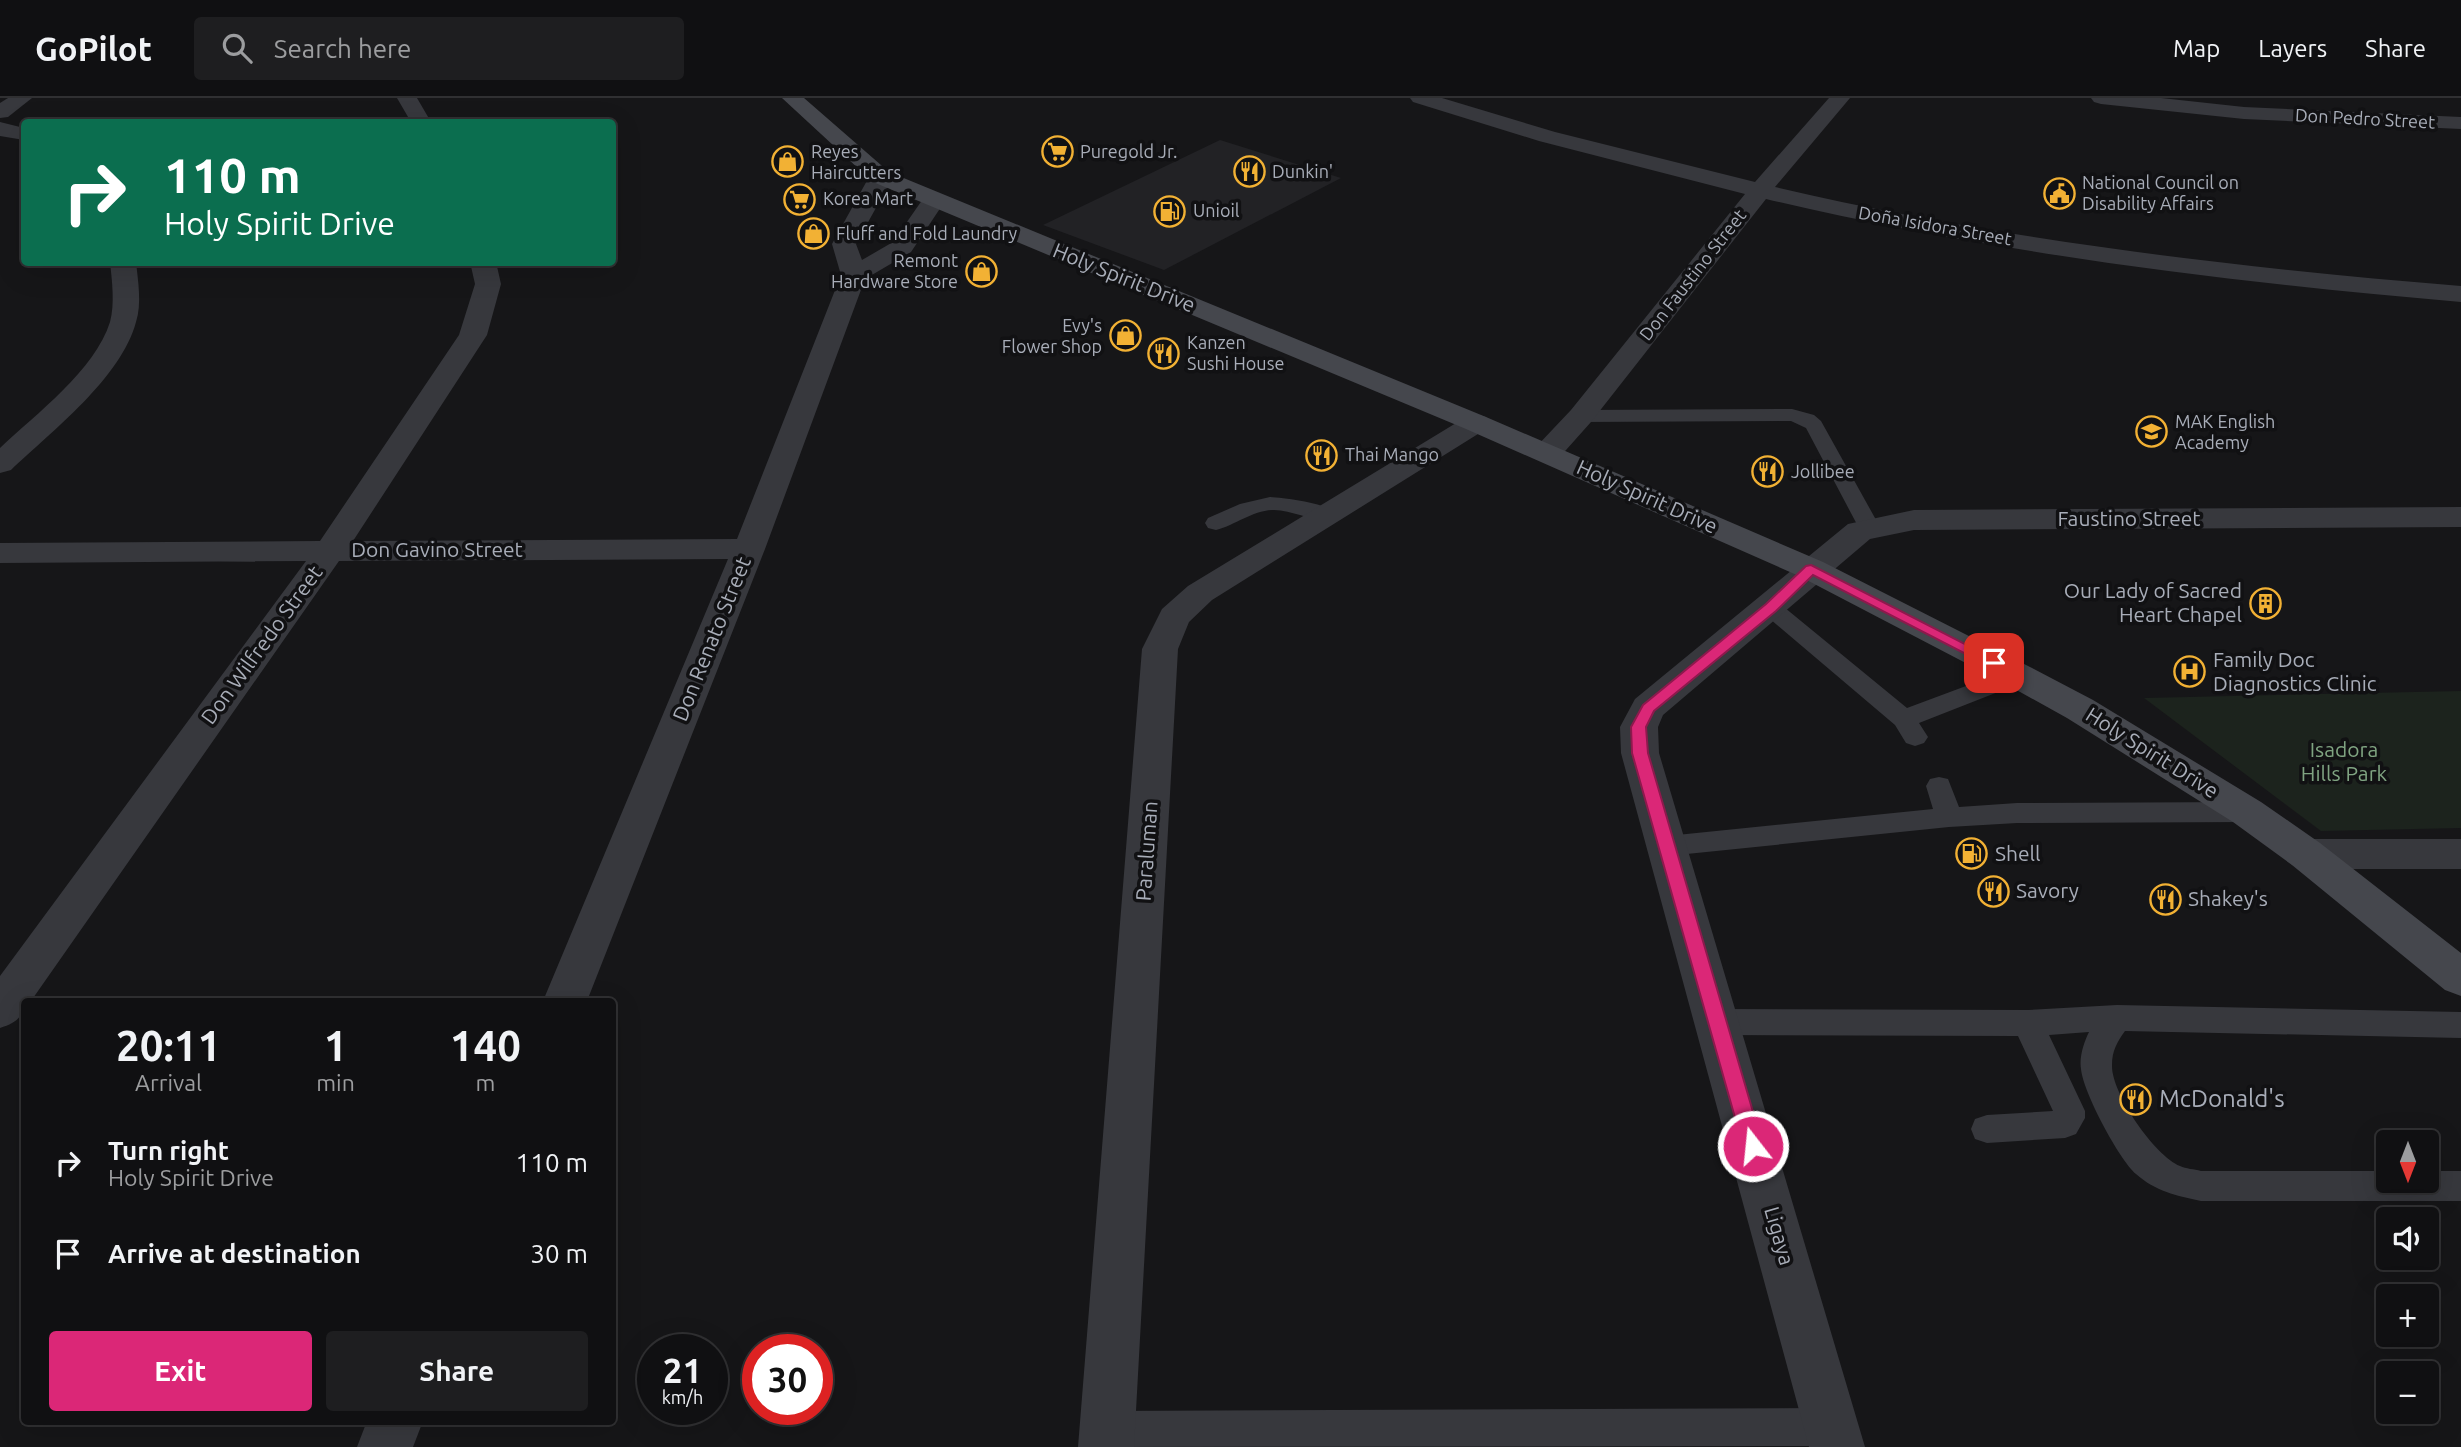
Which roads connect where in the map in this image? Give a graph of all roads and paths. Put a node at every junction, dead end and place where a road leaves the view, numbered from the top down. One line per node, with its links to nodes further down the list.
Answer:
1 (22, 98): 7 (street)
2 (407, 98): 8 (street)
3 (792, 98): 12 (main road, Holy Spirit Drive)
4 (1420, 98): 13 (street, Doña Isidora Street)
5 (1840, 98): 13 (street, Don Faustino Street)
6 (2101, 98): 9 (street, Don Pedro Street)
7 (0, 112)
8 (419, 119)
9 (2461, 123)
10 (0, 129): 11 (street)
11 (21, 133)
12 (881, 177): 14 (main road, Holy Spirit Drive); 17 (street)
13 (1759, 192): 18 (street, Doña Isidora Street); 19 (street, Don Faustino Street)
14 (933, 201): 17 (street); 20 (main road, Holy Spirit Drive)
15 (123, 266): 22 (street)
16 (484, 266): 28 (street, Don Wilfredo Street)
17 (854, 275): 27 (street, Don Renato Street)
18 (2461, 294)
19 (1581, 416): 21 (street, Don Faustino Street); 26 (lane)
20 (1476, 423): 21 (main road, Holy Spirit Drive); 23 (street, Paraluman)
21 (1547, 453): 30 (main road, Holy Spirit Drive)
22 (0, 464)
23 (1327, 515): 25 (lane); 50 (street, Paraluman)
24 (2461, 517): 26 (street, Faustino Street)
25 (1216, 523)
26 (1869, 527): 30 (street, Faustino Street)
27 (749, 549): 28 (street, Don Gavino Street); 40 (street, Don Renato Street)
28 (330, 551): 29 (street, Don Gavino Street); 41 (street, Don Wilfredo Street)
29 (0, 553)
30 (1811, 569): 31 (street, Ligaya); 32 (main road, Holy Spirit Drive)
31 (1771, 608): 32 (lane); 36 (street, Ligaya)
32 (2017, 675): 34 (main road, Holy Spirit Drive)
33 (1939, 786): 35 (lane)
34 (2247, 812): 35 (lane); 37 (main road, Holy Spirit Drive)
35 (1949, 817): 36 (lane)
36 (1667, 846): 43 (street, Ligaya)
37 (2306, 854): 38 (street); 39 (main road, Holy Spirit Drive)
38 (2461, 854)
39 (2461, 978)
40 (566, 998)
41 (0, 1010)
42 (2117, 1018): 44 (lane); 45 (lane); 47 (lane)
43 (1718, 1022): 44 (lane); 49 (street, Ligaya)
44 (2028, 1023): 46 (lane)
45 (2461, 1025)
46 (1987, 1129)
47 (2461, 1186)
48 (393, 1425): 51 (street)
49 (1834, 1437): 50 (lane)
50 (1107, 1439)
51 (385, 1447)

